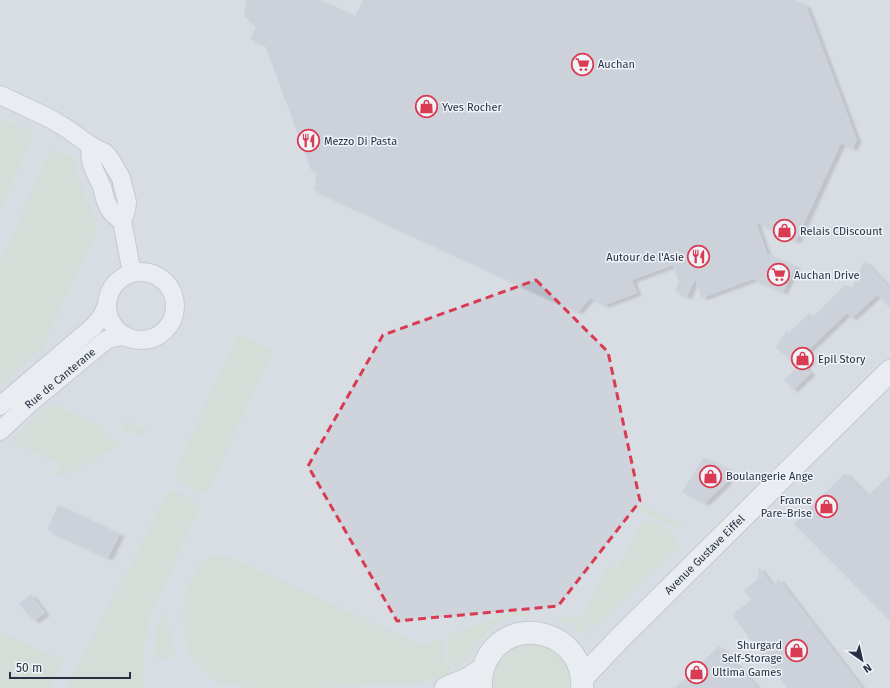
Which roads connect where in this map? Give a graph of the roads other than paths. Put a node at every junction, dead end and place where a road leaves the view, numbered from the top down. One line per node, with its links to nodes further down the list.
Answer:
1 (0, 95): 2 (street)
2 (132, 272): 3 (street); 4 (street)
3 (107, 305): 4 (street); 6 (street, Rue de Canterane)
4 (126, 336): 7 (street, Rue de Canterane)
5 (890, 371): 8 (street, Avenue Gustave Eiffel)
6 (0, 406)
7 (0, 431)
8 (621, 637): 9 (street, Avenue Gustave Eiffel); 11 (street, Avenue Gustave Eiffel)
9 (569, 649): 10 (street); 11 (street)
10 (482, 678): 12 (street)
11 (582, 683)
12 (446, 688)

